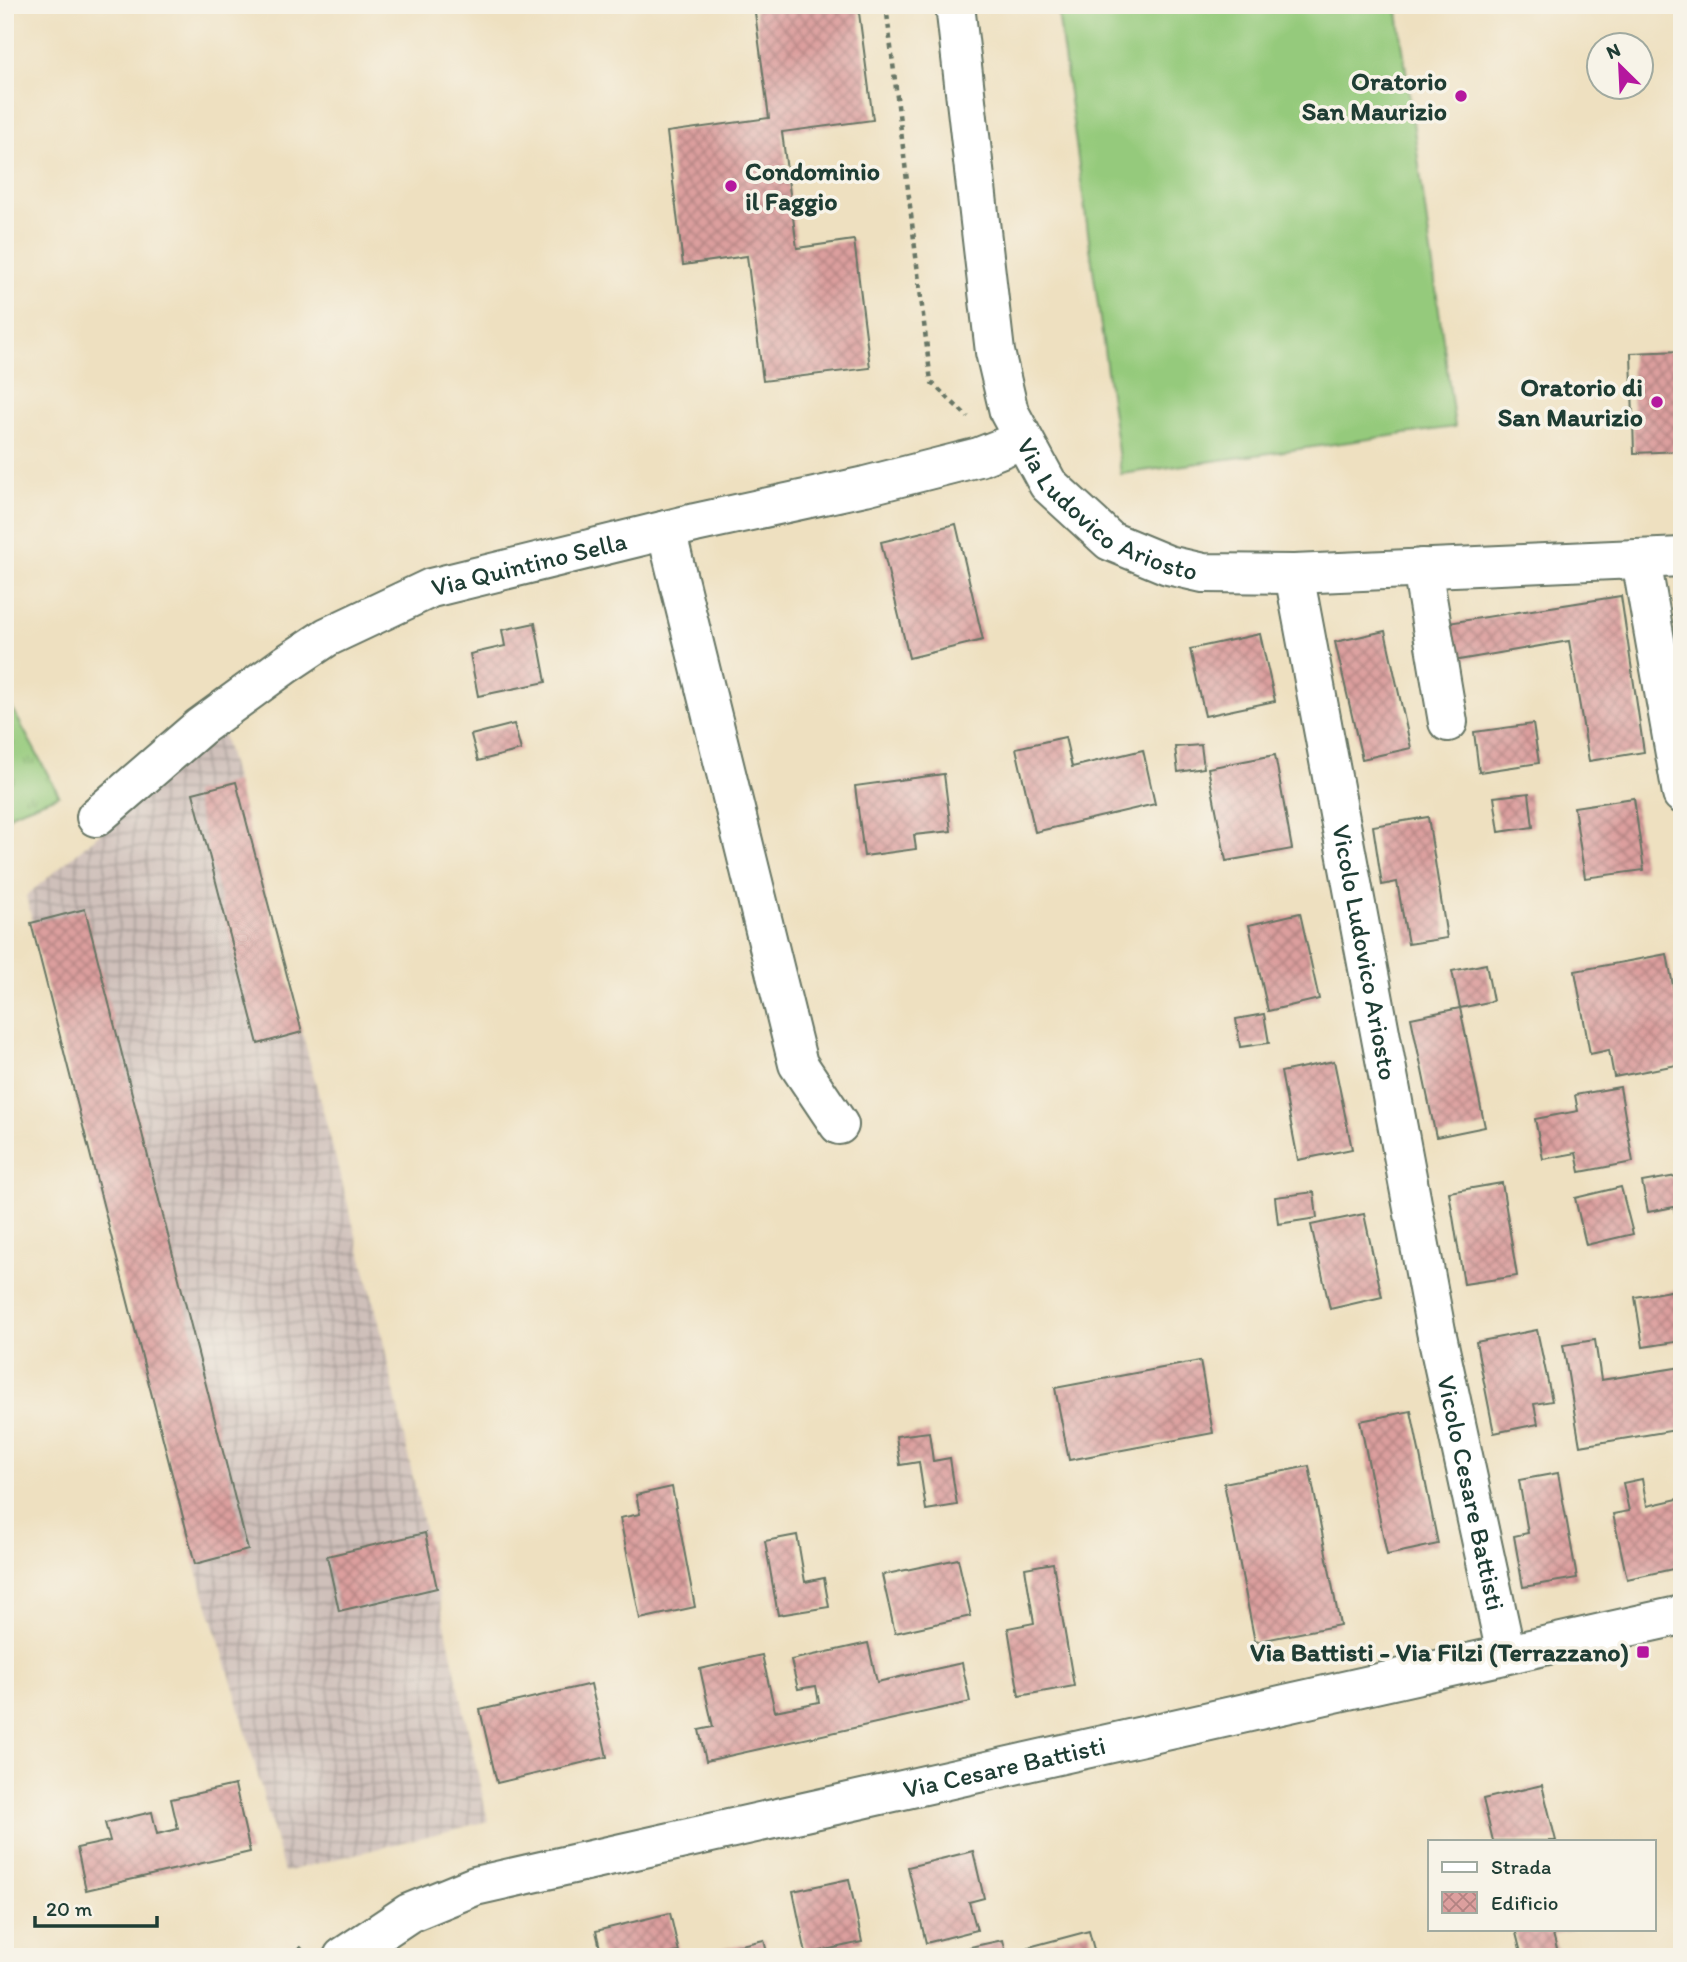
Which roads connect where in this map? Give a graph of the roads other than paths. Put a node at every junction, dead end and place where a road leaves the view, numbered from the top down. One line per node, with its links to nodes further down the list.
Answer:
1 (955, 5): 2 (street, Via Ludovico Ariosto)
2 (1008, 446): 3 (street, Via Quintino Sella); 7 (street, Via Ludovico Ariosto)
3 (666, 530): 10 (street, Via Quintino Sella); 11 (street)
4 (1682, 557): 5 (street)
5 (1641, 560): 6 (street, Via Ludovico Ariosto); 9 (street)
6 (1422, 568): 7 (street, Via Ludovico Ariosto); 8 (street)
7 (1294, 574): 12 (street, Vicolo Ludovico Ariosto)
8 (1448, 722)
9 (1682, 794)
10 (96, 817)
11 (839, 1125)
12 (1436, 1331): 14 (street, Vicolo Cesare Battisti)
13 (1682, 1615): 14 (street, Via Cesare Battisti)
14 (1506, 1654): 15 (street, Via Cesare Battisti)
15 (343, 1957)

